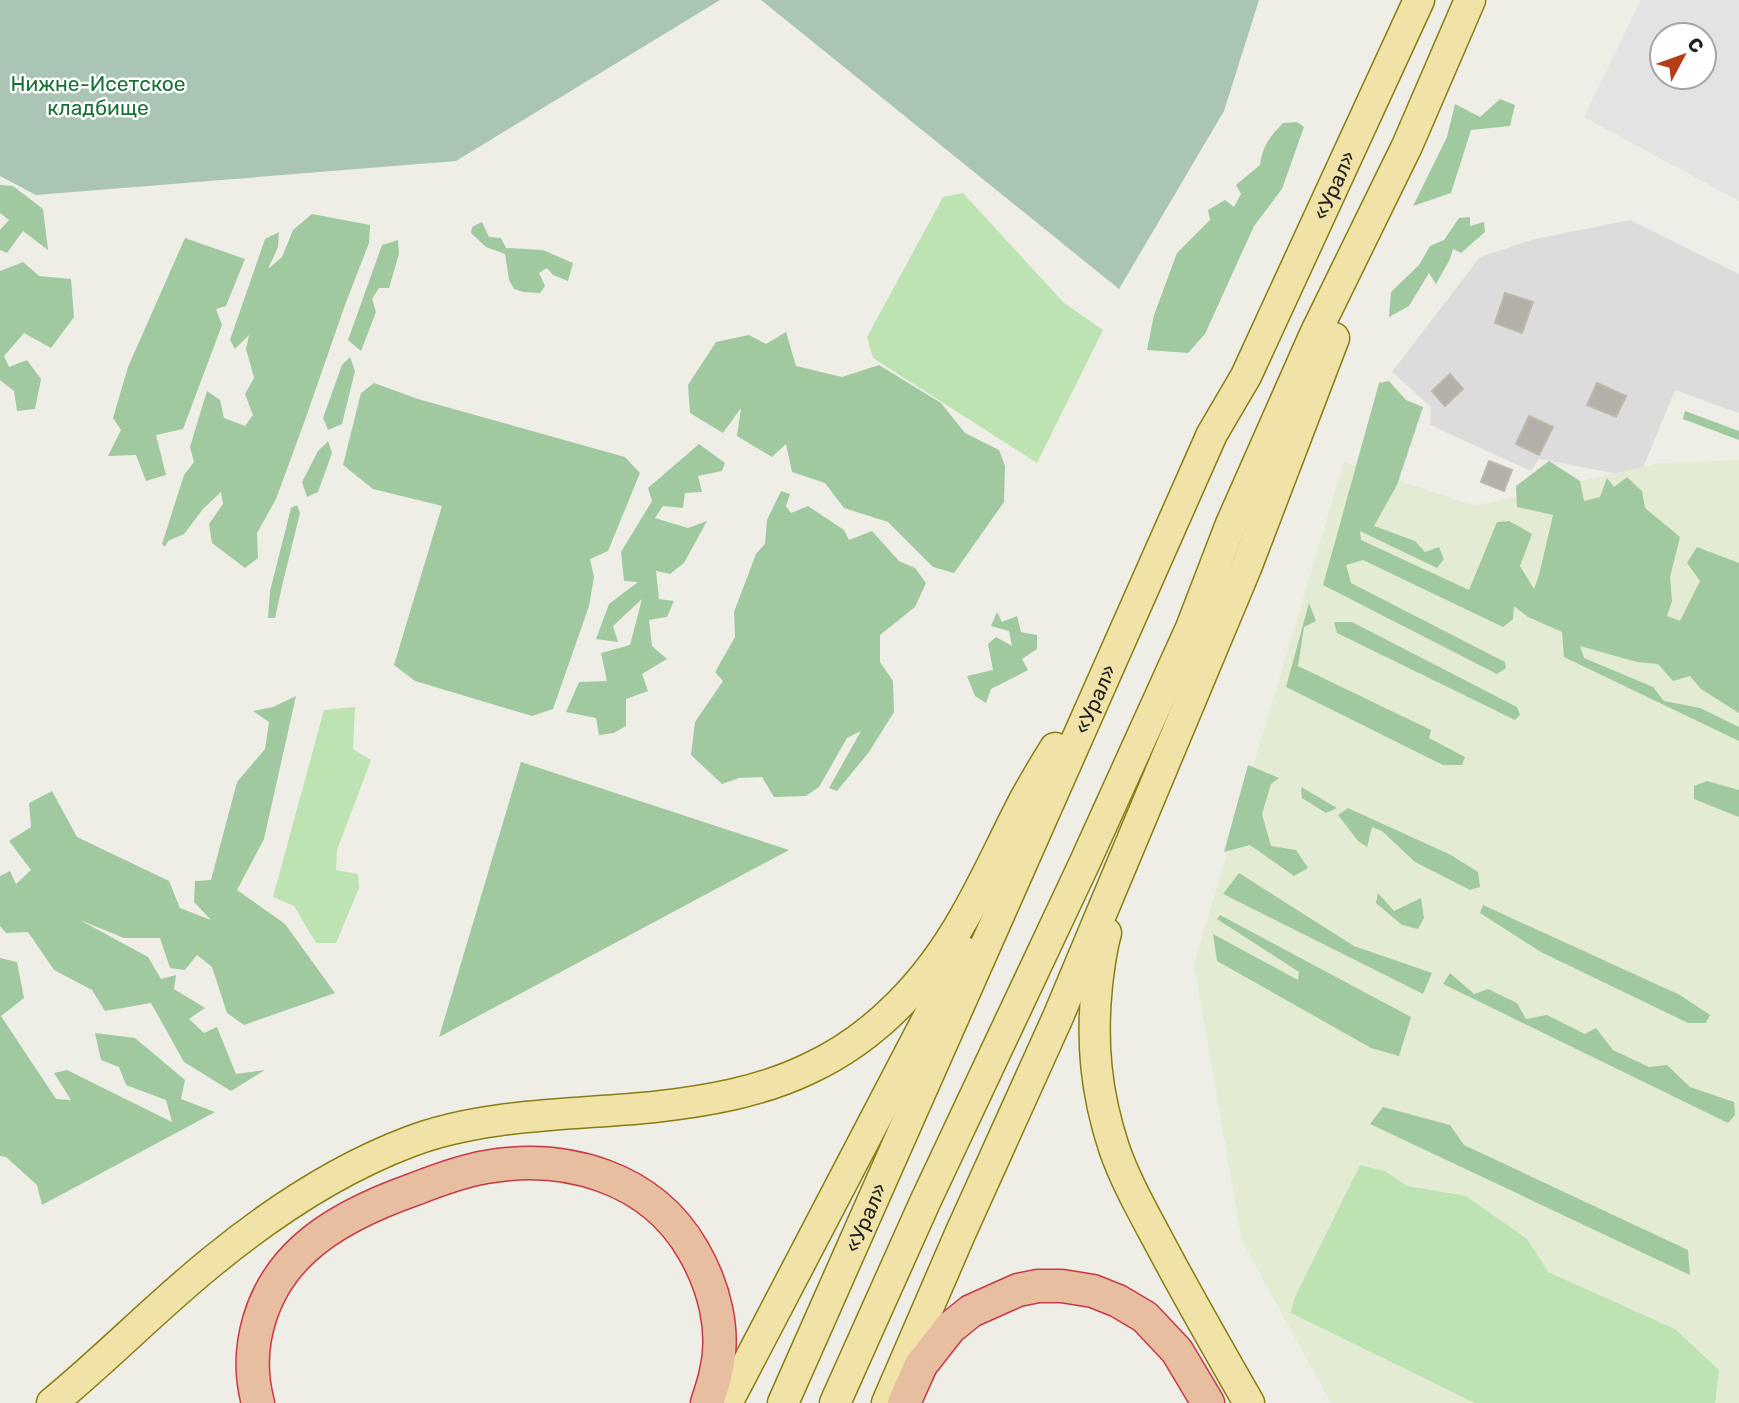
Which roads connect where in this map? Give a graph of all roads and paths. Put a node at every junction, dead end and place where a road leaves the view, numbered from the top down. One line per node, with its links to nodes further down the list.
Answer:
1 (1419, 0): 4 (main road, «Урал»)
2 (1470, 0): 3 (main road)
3 (1407, 146): 6 (main road); 12 (main road)
4 (1212, 434): 5 (main road); 11 (main road, «Урал»)
5 (1085, 696): 7 (main road); 10 (main road)
6 (1129, 844): 13 (main road); 16 (main road)
7 (52, 1403)
8 (258, 1403): 9 (highway)
9 (707, 1403)
10 (727, 1403)
11 (783, 1403)
12 (835, 1403)
13 (887, 1403)
14 (904, 1403): 15 (highway)
15 (1208, 1403)
16 (1249, 1403)

